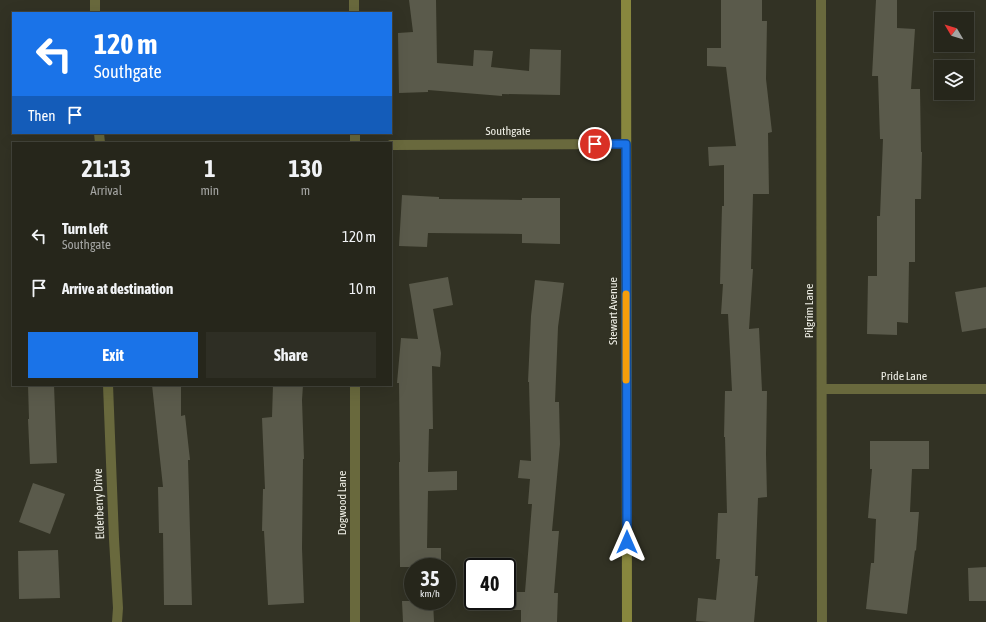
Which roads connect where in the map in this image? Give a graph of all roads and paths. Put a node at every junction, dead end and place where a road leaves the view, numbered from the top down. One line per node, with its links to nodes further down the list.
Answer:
1 (95, 0): 5 (street)
2 (354, 0): 6 (street)
3 (626, 0): 7 (street, Stewart Avenue)
4 (821, 0): 11 (street, Pilgrim Lane)
5 (95, 12)
6 (354, 12)
7 (626, 144): 8 (street, Southgate); 15 (street, Stewart Avenue)
8 (392, 145)
9 (108, 386): 13 (street, Elderberry Drive)
10 (355, 386): 14 (street, Dogwood Lane)
11 (822, 389): 12 (street, Pride Lane); 16 (street, Pilgrim Lane)
12 (986, 389)
13 (116, 622)
14 (355, 622)
15 (627, 622)
16 (822, 622)

